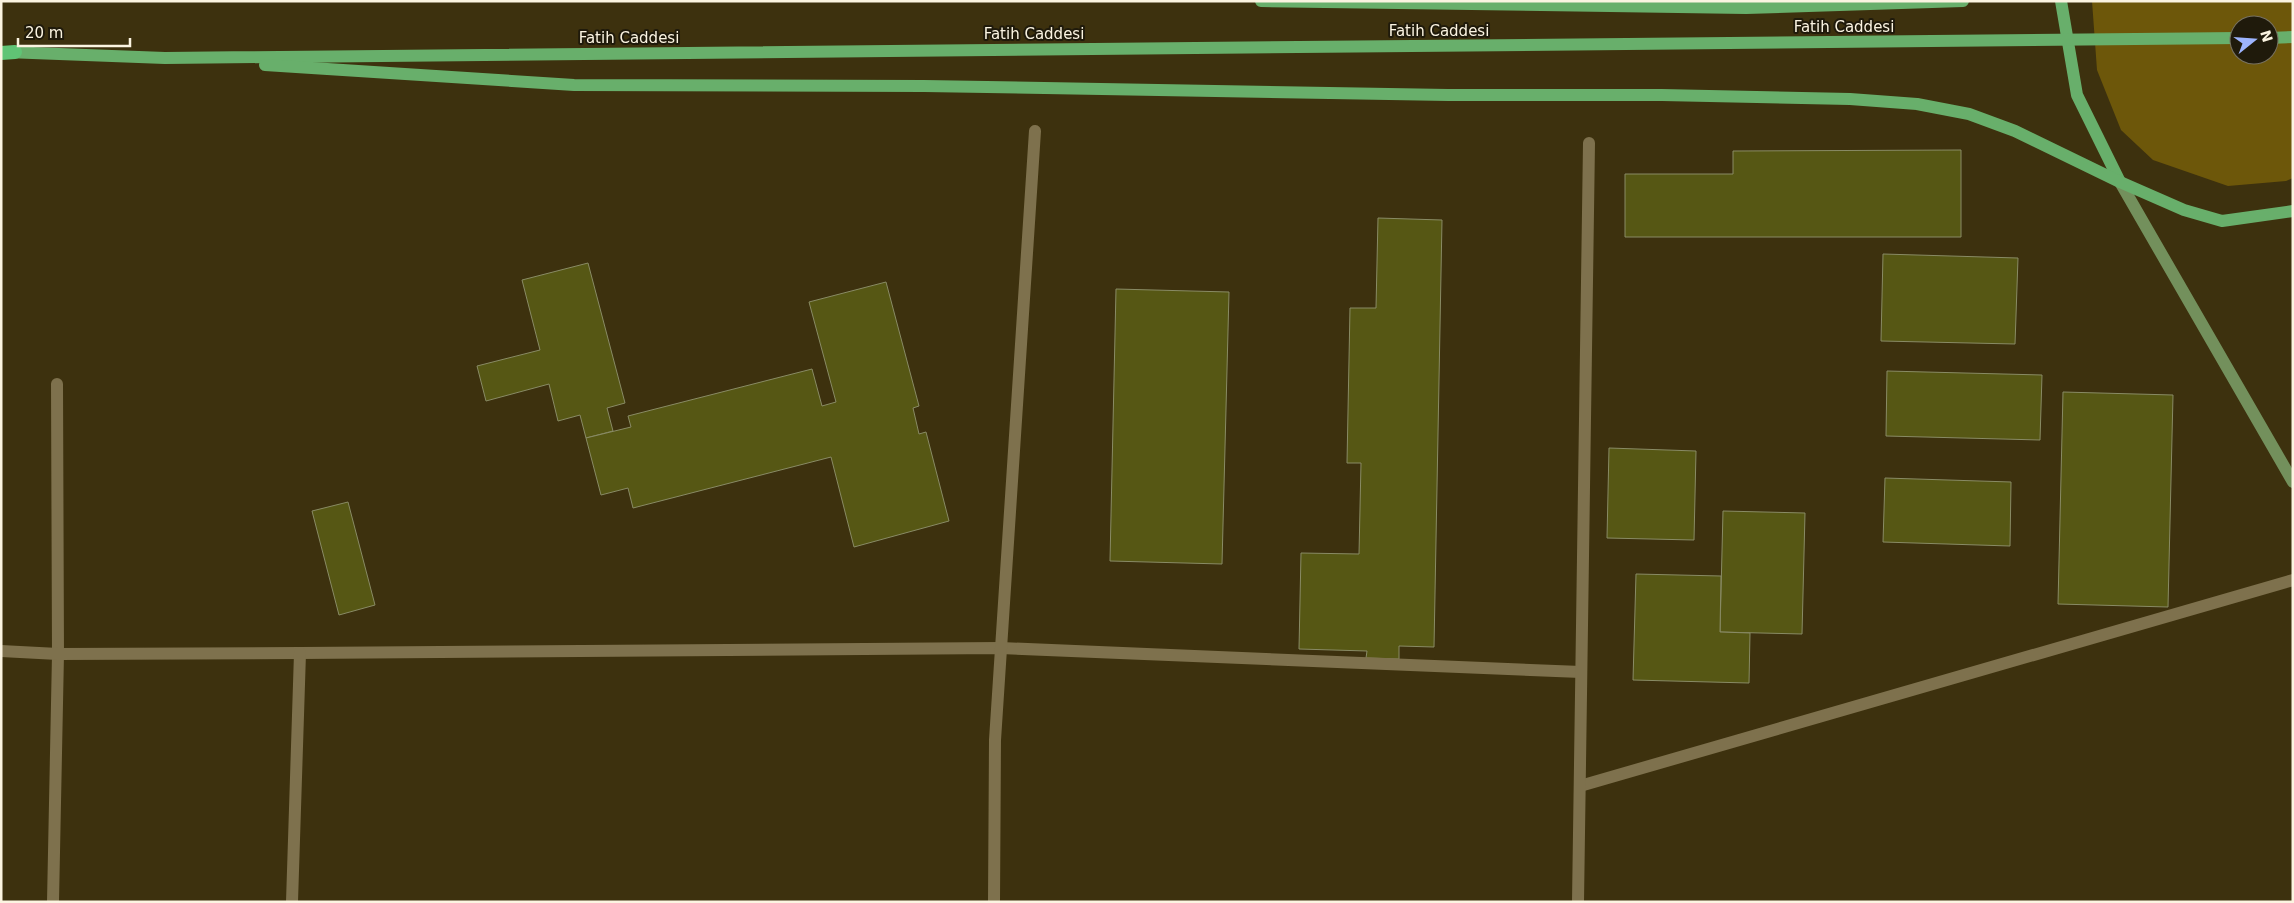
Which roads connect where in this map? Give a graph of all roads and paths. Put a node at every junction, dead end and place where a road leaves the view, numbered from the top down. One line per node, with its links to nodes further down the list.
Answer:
1 (1261, 1): 2 (main road, Fatih Caddesi)
2 (1963, 1)
3 (2061, 1): 11 (main road)
4 (2293, 37): 6 (main road)
5 (2229, 38): 8 (main road, Fatih Caddesi)
6 (2279, 38)
7 (6, 52): 8 (main road, Fatih Caddesi)
8 (166, 58): 11 (main road)
9 (1035, 131): 16 (street)
10 (1589, 143): 20 (street)
11 (2120, 182): 12 (main road); 14 (main road)
12 (2293, 211)
13 (57, 384): 19 (street)
14 (2293, 482)
15 (2293, 580): 21 (street)
16 (1001, 648): 18 (street); 20 (street); 24 (street)
17 (1, 651): 19 (street)
18 (300, 653): 19 (street); 23 (street)
19 (58, 654): 22 (street)
20 (1581, 672): 21 (street)
21 (1580, 786): 25 (street)
22 (53, 902)
23 (292, 902)
24 (994, 902)
25 (1578, 902)

